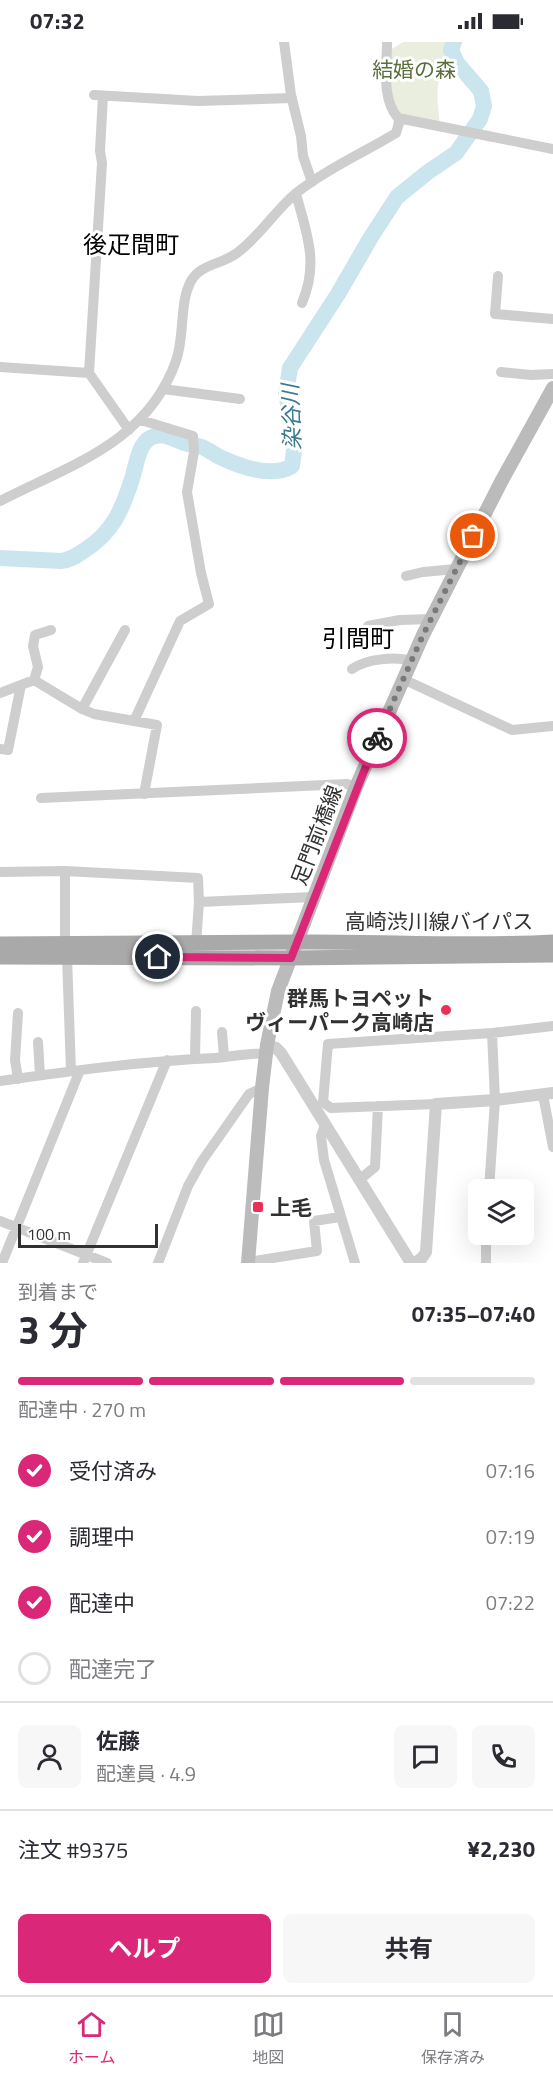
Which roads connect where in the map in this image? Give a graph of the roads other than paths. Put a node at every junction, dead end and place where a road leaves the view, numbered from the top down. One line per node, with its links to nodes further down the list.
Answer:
1 (284, 42): 3 (street)
2 (387, 42): 4 (street)
3 (292, 98): 6 (street); 13 (street)
4 (398, 118): 5 (street); 6 (street)
5 (553, 149)
6 (312, 182): 7 (street)
7 (296, 194): 9 (street); 16 (street)
8 (498, 276): 10 (street)
9 (302, 303)
10 (553, 319)
11 (0, 367): 13 (street)
12 (501, 372): 14 (street)
13 (89, 373): 19 (street)
14 (553, 374)
15 (553, 388): 21 (main road, 足門前橋線)
16 (164, 389): 17 (street); 18 (street)
17 (240, 399)
18 (141, 420): 19 (street); 34 (street)
19 (129, 430): 20 (street)
20 (0, 501)
21 (456, 569): 22 (street); 23 (main road, 足門前橋線)
22 (406, 576)
23 (432, 619): 24 (street); 27 (main road, 足門前橋線)
24 (368, 626)
25 (51, 630): 30 (street)
26 (124, 630): 33 (street)
27 (412, 661): 28 (street); 29 (main road, 足門前橋線)
28 (351, 669)
29 (403, 679): 35 (street); 37 (main road, 足門前橋線)
30 (34, 680): 31 (street); 33 (street)
31 (21, 685): 32 (street); 36 (street)
32 (0, 693)
33 (82, 709): 34 (street)
34 (134, 721): 38 (street)
35 (553, 726)
36 (0, 749)
37 (356, 787): 38 (street); 42 (main road, 足門前橋線)
38 (144, 794): 39 (street)
39 (41, 798)
40 (65, 871): 41 (street); 43 (street); 48 (street)
41 (0, 872)
42 (314, 897): 43 (street); 44 (main road, 足門前橋線)
43 (199, 902): 47 (street)
44 (296, 942): 45 (main road, 高崎渋川線バイパス); 47 (main road, 高崎渋川線バイパス); 51 (main road, 足門前橋線)
45 (553, 942)
46 (0, 944): 48 (main road, 高崎渋川線バイパス)
47 (196, 944): 48 (main road, 高崎渋川線バイパス)
48 (66, 951): 50 (main road, 高崎渋川線バイパス); 51 (main road, 高崎渋川線バイパス); 62 (street)
49 (553, 955): 51 (main road, 高崎渋川線バイパス)
50 (0, 957)
51 (291, 958): 58 (main road, 足門前橋線)
52 (196, 1011): 60 (street)
53 (18, 1013): 64 (street)
54 (553, 1026): 56 (street)
55 (222, 1032): 59 (street)
56 (492, 1033): 68 (street); 70 (street)
57 (38, 1042): 63 (street)
58 (266, 1049): 59 (street); 66 (main road, 足門前橋線); 71 (street)
59 (224, 1058): 60 (street)
60 (195, 1059): 61 (street)
61 (167, 1060): 62 (street); 79 (street)
62 (75, 1071): 63 (street); 77 (street)
63 (40, 1075): 64 (street)
64 (18, 1079): 65 (street)
65 (0, 1081)
66 (262, 1088): 80 (main road, 足門前橋線); 83 (street)
67 (548, 1094): 68 (street); 72 (street)
68 (495, 1100): 69 (street); 73 (street)
69 (436, 1104): 70 (street); 85 (street)
70 (378, 1106): 74 (street)
71 (325, 1125): 74 (street); 75 (street)
72 (553, 1147)
73 (490, 1179)
74 (358, 1180): 85 (street)
75 (340, 1217): 80 (street); 84 (street)
76 (0, 1221): 77 (street)
77 (16, 1227): 79 (street); 81 (street)
78 (486, 1245): 86 (street)
79 (85, 1259): 82 (street)
80 (248, 1262)
81 (2, 1263)
82 (107, 1263)
83 (158, 1263)
84 (356, 1263)
85 (413, 1263)
86 (486, 1263)

